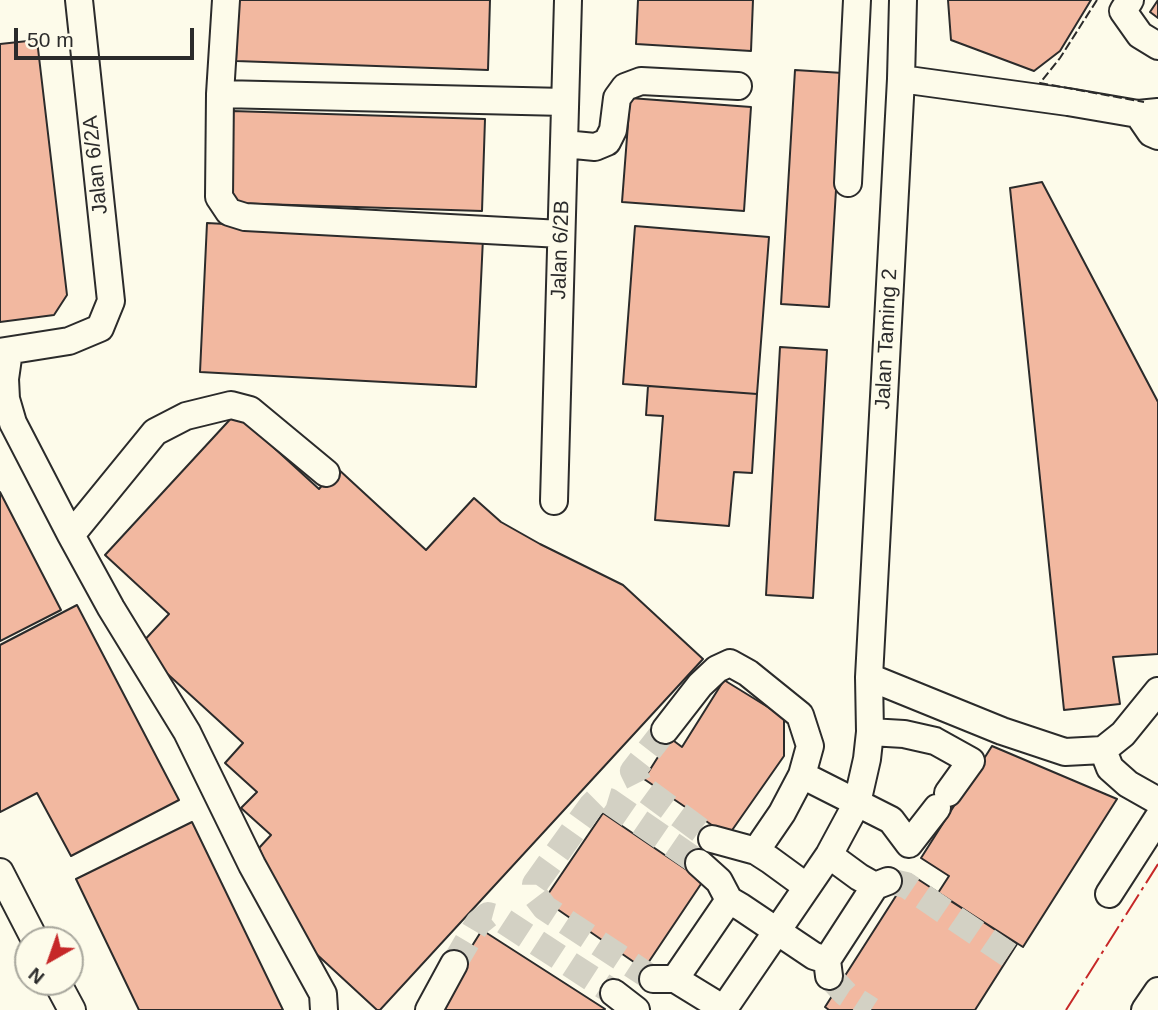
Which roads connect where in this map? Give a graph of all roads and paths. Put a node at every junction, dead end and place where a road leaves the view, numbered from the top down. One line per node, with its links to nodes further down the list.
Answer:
1 (79, 0): 17 (street, Jalan 6/2A)
2 (226, 0): 10 (street)
3 (568, 0): 11 (street, Jalan 6/2B)
4 (857, 0): 15 (street)
5 (903, 0): 8 (street, Jalan Taming 2)
6 (1130, 0): 7 (street)
7 (1158, 46)
8 (901, 79): 12 (street); 21 (street, Jalan Taming 2)
9 (738, 86): 14 (street)
10 (220, 94): 11 (street); 16 (street)
11 (565, 102): 14 (street, Jalan 6/2B)
12 (1148, 113): 13 (street)
13 (1158, 136)
14 (564, 144): 16 (street, Jalan 6/2B)
15 (848, 183)
16 (561, 234): 19 (street, Jalan 6/2B)
17 (4, 352): 20 (street)
18 (326, 473): 20 (street)
19 (554, 501)
20 (71, 535): 45 (street)
21 (869, 677): 24 (street, Jalan Taming 2); 25 (street)
22 (1158, 691): 25 (street)
23 (665, 730): 26 (street)
24 (870, 732): 28 (street, Jalan Taming 2); 28 (street)
25 (1103, 750): 27 (street)
26 (802, 775): 28 (street); 31 (street)
27 (1158, 801)
28 (857, 803): 32 (street, Jalan Taming 2)
29 (1158, 818): 36 (street)
30 (712, 839): 31 (street)
31 (756, 851): 35 (street)
32 (829, 855): 35 (street, Jalan Taming 2); 40 (street)
33 (699, 863): 37 (street)
34 (0, 872): 38 (street)
35 (807, 887): 40 (street, Jalan Taming 2)
36 (1109, 894)
37 (729, 900): 40 (street); 44 (street)
38 (9, 912): 39 (street)
39 (22, 926)
40 (777, 930): 44 (street, Jalan Taming 2)
41 (454, 964): 46 (street)
42 (1158, 991): 48 (street)
43 (614, 993): 47 (street)
44 (723, 1009)
45 (324, 1010)
46 (429, 1010)
47 (636, 1010)
48 (1145, 1010)

